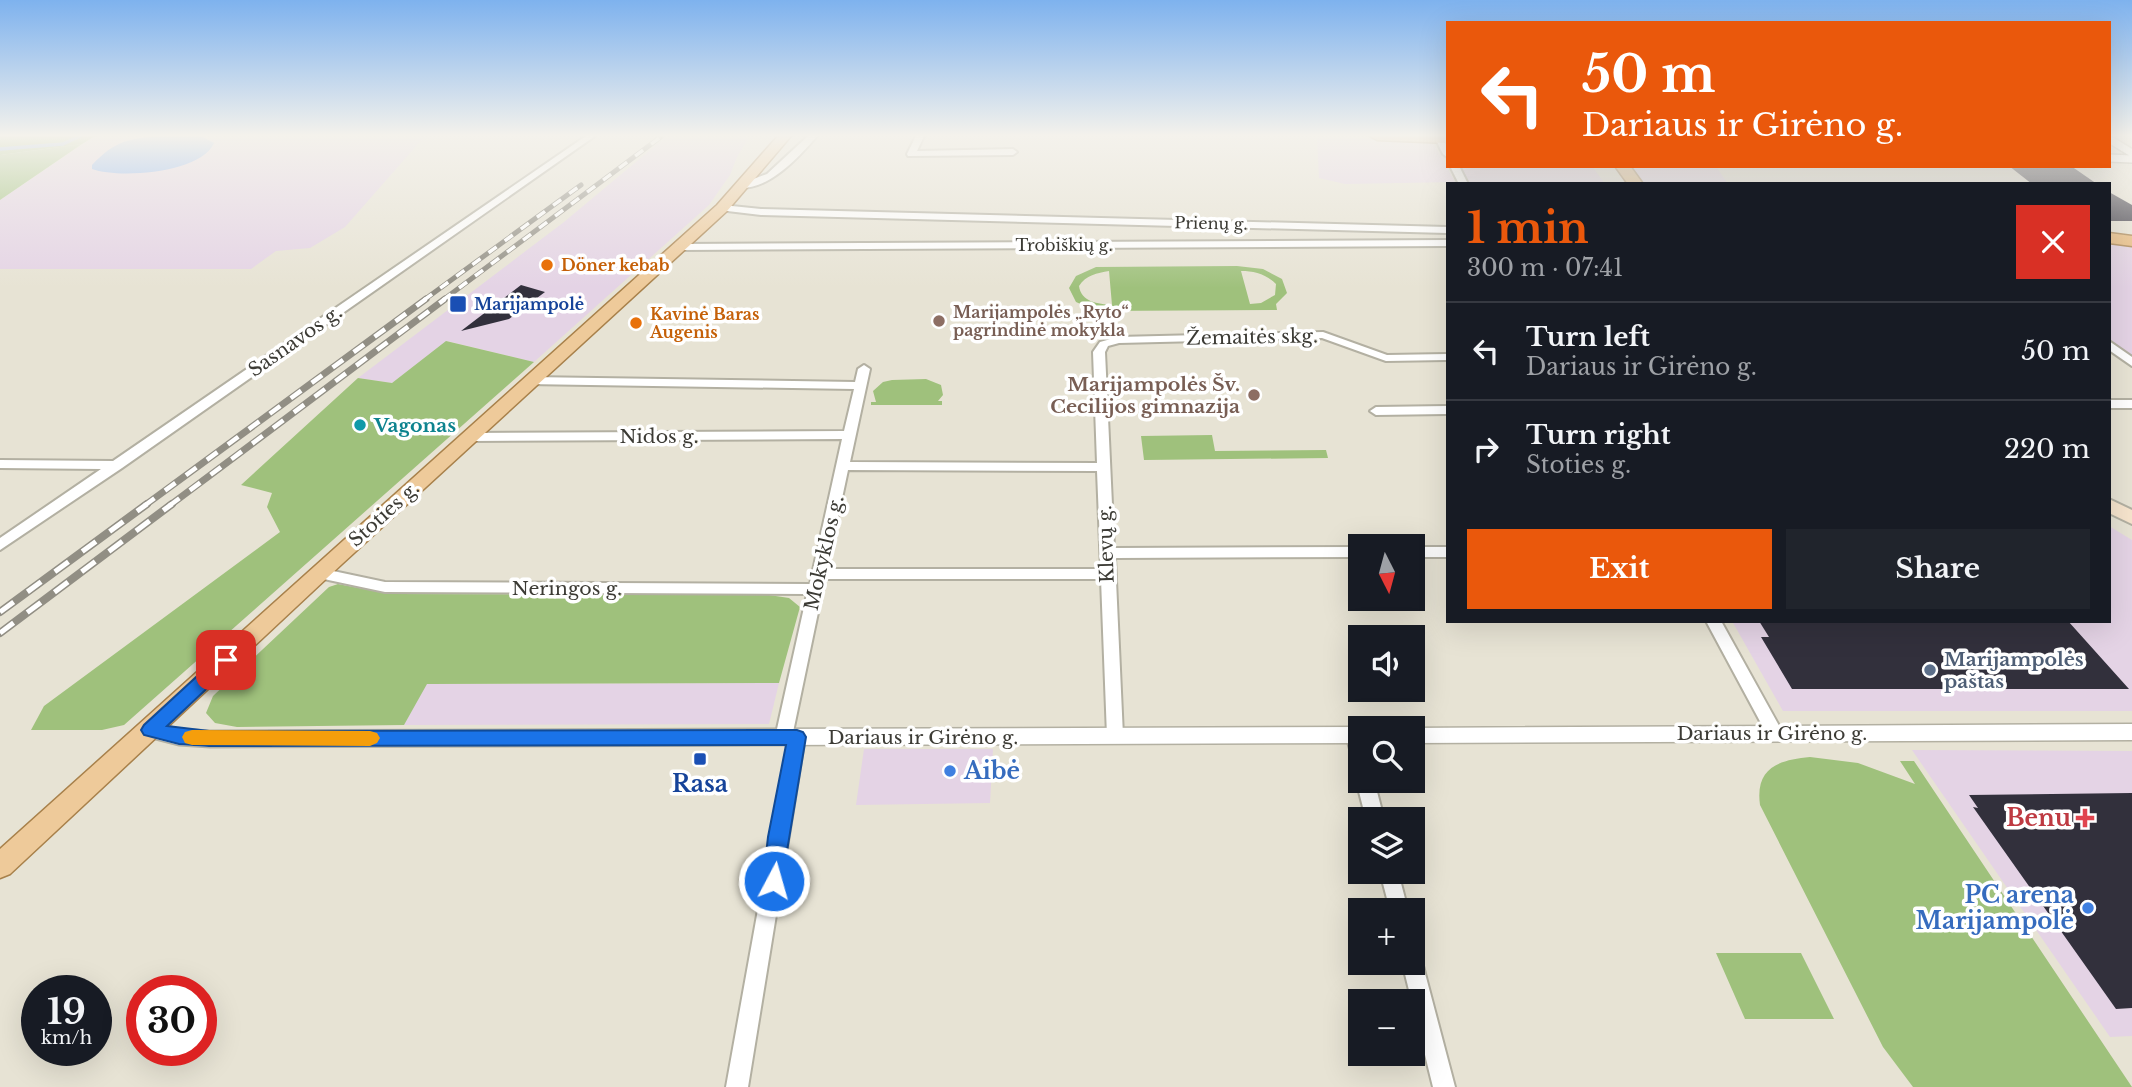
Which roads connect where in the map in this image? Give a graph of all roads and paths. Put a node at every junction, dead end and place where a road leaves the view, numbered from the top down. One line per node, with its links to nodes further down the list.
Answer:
1 (518, 187): 23 (street, Sasnavos g.)
2 (742, 187): 3 (main road, Stoties g.)
3 (722, 208): 4 (street, Prienų g.); 8 (main road, Stoties g.)
4 (1446, 230)
5 (2111, 238): 6 (highway)
6 (2132, 241)
7 (1446, 243): 8 (street, Trobiškių g.)
8 (680, 247): 14 (main road, Stoties g.)
9 (2111, 346): 12 (street)
10 (1099, 352): 11 (street, Žemaitės skg.); 25 (street, Klevų g.)
11 (1446, 358)
12 (2132, 363)
13 (864, 369): 15 (street, Mokyklos g.)
14 (530, 381): 15 (street); 21 (main road, Stoties g.)
15 (860, 386): 20 (street, Mokyklos g.)
16 (2111, 404): 17 (street)
17 (2132, 404)
18 (1446, 410): 19 (street)
19 (1376, 411)
20 (849, 435): 21 (street, Nidos g.); 24 (street, Mokyklos g.)
21 (470, 437): 33 (main road, Stoties g.)
22 (0, 464): 23 (street)
23 (117, 465): 28 (street, Sasnavos g.)
24 (843, 467): 25 (street); 34 (street, Mokyklos g.)
25 (1104, 467): 32 (street, Klevų g.)
26 (2111, 506): 27 (main road)
27 (2132, 518)
28 (0, 545)
29 (1348, 552): 32 (street)
30 (1425, 552): 31 (street)
31 (1446, 552)
32 (1106, 553): 35 (street, Klevų g.)
33 (319, 573): 36 (street, Neringos g.); 38 (main road, Stoties g.)
34 (819, 574): 35 (street); 36 (street, Mokyklos g.)
35 (1107, 574): 43 (street, Klevų g.)
36 (815, 589): 44 (street, Mokyklos g.)
37 (1714, 623): 39 (street)
38 (151, 730): 44 (street, Dariaus ir Girėno g.); 45 (main road, Stoties g.)
39 (1774, 733): 40 (street, Dariaus ir Girėno g.); 42 (street, Dariaus ir Girėno g.)
40 (2132, 733)
41 (1348, 735): 43 (street, Dariaus ir Girėno g.)
42 (1425, 735)
43 (1115, 736): 44 (street, Dariaus ir Girėno g.)
44 (790, 738): 47 (street, Mokyklos g.)
45 (0, 866)
46 (1415, 975): 48 (street)
47 (737, 1087)
48 (1444, 1087)

